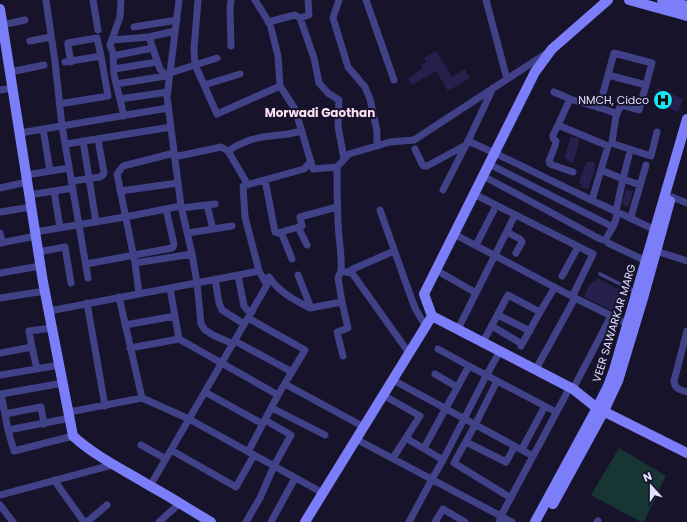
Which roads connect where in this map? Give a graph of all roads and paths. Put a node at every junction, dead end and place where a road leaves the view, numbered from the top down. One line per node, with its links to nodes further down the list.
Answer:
1 (46, 0): 27 (street)
2 (93, 0): 24 (street)
3 (121, 0): 28 (street)
4 (179, 0): 20 (street)
5 (198, 0): 38 (street)
6 (231, 0): 30 (street)
7 (255, 0): 21 (street)
8 (308, 0): 18 (street)
9 (339, 0): 75 (street)
10 (366, 0): 45 (street)
11 (486, 0): 44 (street)
12 (608, 0): 32 (street)
13 (629, 0): 17 (street)
14 (662, 0): 15 (street)
15 (687, 6)
16 (0, 9): 22 (street)
17 (687, 16)
18 (300, 18): 21 (street); 81 (street)
19 (25, 20): 22 (street)
20 (177, 20): 23 (street); 25 (street)
21 (268, 22): 49 (street)
22 (2, 24): 40 (street)
23 (134, 27)
24 (98, 30)
25 (175, 32): 26 (street); 43 (street)
26 (149, 36): 28 (street); 31 (street)
27 (51, 37): 29 (street); 57 (street)
28 (112, 40): 34 (street)
29 (30, 41)
30 (231, 46)
31 (153, 48): 34 (street); 36 (street)
32 (552, 50): 44 (street); 78 (street)
33 (101, 56): 33 (street); 57 (street)
34 (113, 56): 39 (street)
35 (217, 58): 38 (street)
36 (157, 62): 39 (street); 43 (street)
37 (44, 65): 40 (street)
38 (195, 65): 43 (street); 47 (street)
39 (114, 69): 46 (street)
40 (10, 72): 50 (street)
41 (240, 74): 47 (street)
42 (608, 75): 48 (street); 48 (street); 59 (street)
43 (168, 76): 46 (street); 53 (street)
44 (507, 79): 51 (street)
45 (394, 80)
46 (116, 84): 55 (street)
47 (204, 85): 49 (street)
48 (646, 85): 61 (street)
49 (280, 86): 67 (street)
50 (12, 88): 52 (street); 69 (street)
51 (493, 88): 72 (street); 75 (street)
52 (0, 90)
53 (168, 92): 55 (street); 58 (street)
54 (554, 92): 56 (street)
55 (120, 99): 60 (street)
56 (570, 100): 59 (street); 63 (street)
57 (60, 104): 64 (street)
58 (168, 108): 60 (street); 65 (street)
59 (599, 108): 61 (street)
60 (124, 116): 64 (street)
61 (616, 116): 68 (street)
62 (687, 119): 128 (street, VEER SAWARKAR MARG)
63 (558, 125): 87 (street); 89 (street)
64 (62, 126): 66 (street); 73 (street)
65 (171, 127): 70 (street); 79 (street)
66 (43, 129): 69 (street); 88 (street)
67 (302, 131): 77 (street); 82 (street)
68 (657, 132)
69 (20, 133): 91 (street)
70 (98, 139): 71 (street); 92 (street)
71 (83, 141): 73 (street); 92 (street)
72 (467, 143): 76 (street); 78 (street); 100 (street)
73 (66, 144): 86 (street)
74 (687, 144): 105 (street, VEER SAWARKAR MARG)
75 (377, 146): 81 (street)
76 (415, 149)
77 (228, 151): 79 (street); 97 (street)
78 (495, 153): 83 (street); 106 (street)
79 (174, 155): 95 (street); 101 (street)
80 (629, 155): 93 (street)
81 (344, 159): 85 (street)
82 (311, 161): 85 (street); 94 (street)
83 (489, 164): 90 (street); 125 (street)
84 (646, 165): 98 (street)
85 (337, 167): 112 (street)
86 (69, 168): 88 (street); 96 (street)
87 (601, 170): 93 (street); 106 (street)
88 (50, 171): 91 (street)
89 (573, 172)
90 (483, 176): 103 (street); 125 (street)
91 (27, 178): 99 (street); 104 (street)
92 (89, 178): 96 (street); 121 (street)
93 (623, 179): 98 (street); 116 (street)
94 (265, 180): 97 (street); 129 (street)
95 (178, 184): 101 (street); 111 (street)
96 (72, 185): 102 (street); 122 (street)
97 (248, 185): 154 (street)
98 (640, 185): 120 (street)
99 (0, 188)
100 (443, 190)
101 (120, 191): 119 (street)
102 (54, 192): 104 (street); 126 (street)
103 (474, 194): 110 (street); 134 (street)
104 (29, 195): 113 (street)
105 (672, 197): 107 (street); 140 (street, VEER SAWARKAR MARG)
106 (592, 200): 116 (street)
107 (687, 203)
108 (215, 204): 109 (street)
109 (207, 205): 111 (street); 127 (street)
110 (496, 206): 118 (street); 138 (street)
111 (181, 207): 114 (street); 132 (street)
112 (337, 207): 124 (street); 155 (street)
113 (31, 208): 117 (street); 133 (street)
114 (166, 209): 119 (street); 145 (street)
115 (380, 210): 141 (street)
116 (616, 210): 120 (street); 125 (street)
117 (0, 212)
118 (515, 216): 130 (street); 139 (street)
119 (125, 217): 121 (street); 145 (street)
120 (631, 218): 128 (street)
121 (96, 222): 122 (street)
122 (79, 224): 126 (street); 151 (street)
123 (232, 226): 127 (street)
124 (298, 227): 129 (street); 137 (street)
125 (613, 227)
126 (60, 228): 133 (street)
127 (213, 229): 132 (street)
128 (655, 230): 140 (street, VEER SAWARKAR MARG)
129 (281, 232): 147 (street)
130 (507, 232): 143 (street); 146 (street)
131 (0, 233): 135 (street)
132 (188, 233): 144 (street)
133 (35, 234): 135 (street); 142 (street)
134 (454, 234): 138 (street); 153 (street)
135 (1, 243)
136 (608, 243): 148 (street)
137 (307, 245)
138 (476, 245): 146 (street)
139 (578, 247): 160 (street); 174 (street)
140 (653, 250): 148 (street, VEER SAWARKAR MARG); 149 (street); 228 (street, VEER SAWARKAR MARG)
141 (394, 251): 155 (street); 188 (street)
142 (38, 252): 152 (street); 164 (street)
143 (516, 253)
144 (192, 254): 150 (street); 165 (street)
145 (133, 255): 150 (street); 151 (street)
146 (495, 255): 166 (street); 171 (street)
147 (292, 258)
148 (646, 261): 169 (street, VEER SAWARKAR MARG)
149 (687, 261)
150 (135, 263): 170 (street)
151 (86, 264): 162 (street)
152 (40, 266): 156 (street); 168 (street)
153 (436, 270): 171 (street); 182 (street)
154 (259, 271): 158 (street); 184 (street)
155 (345, 272): 175 (street); 201 (street)
156 (0, 273)
157 (600, 274): 169 (lane)
158 (238, 275): 163 (street); 184 (street)
159 (298, 275): 177 (street)
160 (562, 276)
161 (269, 277): 177 (street)
162 (88, 278)
163 (215, 279): 165 (street); 184 (street)
164 (71, 283)
165 (197, 283): 167 (street); 194 (street)
166 (555, 287): 174 (street); 179 (street)
167 (170, 288): 170 (street); 181 (street)
168 (45, 291): 173 (street); 178 (street)
169 (637, 292): 185 (street, VEER SAWARKAR MARG)
170 (139, 293): 172 (street)
171 (476, 293): 190 (street)
172 (119, 297): 176 (street); 186 (street)
173 (0, 298)
174 (575, 298): 183 (street); 207 (street)
175 (342, 302): 177 (street); 202 (street)
176 (87, 303): 178 (street); 224 (street)
177 (312, 308)
178 (49, 310): 189 (street)
179 (540, 312): 180 (street); 191 (street)
180 (498, 315): 187 (street); 191 (street)
181 (175, 316): 186 (street); 193 (street)
182 (432, 316): 188 (street); 190 (street)
183 (611, 316): 185 (street); 217 (street)
184 (248, 318): 194 (street); 208 (street)
185 (628, 324): 228 (street, VEER SAWARKAR MARG)
186 (125, 325): 197 (street)
187 (492, 326): 191 (street); 195 (street)
188 (426, 327): 201 (street)
189 (52, 328): 196 (street); 204 (street)
190 (458, 330): 195 (street)
191 (530, 331)
192 (687, 331): 219 (street)
193 (179, 339): 197 (street); 203 (street)
194 (234, 342): 203 (street); 208 (street)
195 (483, 342): 199 (street)
196 (32, 347): 200 (street); 206 (street)
197 (130, 348): 223 (street)
198 (438, 349): 205 (street)
199 (500, 351): 207 (street); 211 (street)
200 (0, 353)
201 (409, 353): 212 (street)
202 (343, 356)
203 (222, 364): 218 (street); 221 (street)
204 (60, 365): 206 (street); 214 (street)
205 (468, 366): 211 (street); 216 (street)
206 (37, 369): 210 (street)
207 (536, 369): 217 (street)
208 (292, 372): 215 (street)
209 (435, 374): 216 (street)
210 (0, 375)
211 (486, 376): 213 (street); 232 (street)
212 (393, 380): 222 (street); 227 (street)
213 (497, 381): 225 (street); 236 (street)
214 (63, 383): 220 (street); 231 (street)
215 (285, 384): 221 (street); 237 (street)
216 (457, 387): 227 (street)
217 (571, 388): 228 (street); 229 (street)
218 (205, 392): 233 (street); 234 (street)
219 (687, 392)
220 (1, 394): 230 (street)
221 (278, 395): 226 (street)
222 (384, 395): 237 (street); 241 (street)
223 (142, 398): 224 (street); 233 (street)
224 (105, 406): 231 (street)
225 (545, 406): 229 (street); 246 (street)
226 (272, 408): 234 (street); 239 (street)
227 (446, 409): 232 (street); 245 (street)
228 (601, 409): 249 (street); 278 (street, VEER SAWARKAR MARG); 279 (street, VEER SAWARKAR MARG)
229 (556, 412): 250 (street)
230 (5, 414): 235 (street); 238 (street)
231 (69, 415): 235 (street); 240 (street)
232 (464, 418): 236 (street); 253 (street)
233 (189, 419): 247 (street); 248 (street)
234 (264, 422): 248 (street); 255 (street)
235 (44, 424): 238 (street)
236 (475, 425): 243 (street); 246 (street)
237 (364, 427): 242 (street)
238 (8, 430): 240 (street)
239 (325, 435)
240 (73, 436): 254 (street)
241 (406, 438): 245 (street); 251 (street)
242 (356, 439): 251 (street); 260 (street)
243 (466, 442): 246 (street); 262 (street)
244 (141, 445): 252 (street)
245 (424, 448): 253 (street)
246 (519, 448): 250 (street)
247 (171, 450): 248 (street); 252 (street)
248 (251, 453): 255 (street)
249 (687, 453)
250 (533, 456): 262 (street)
251 (393, 458): 257 (street)
252 (166, 459): 259 (street)
253 (443, 460): 257 (street)
254 (112, 465): 258 (street); 259 (street)
255 (274, 466): 256 (street); 271 (street)
256 (296, 478): 260 (street); 272 (street)
257 (432, 479): 266 (street); 274 (street)
258 (54, 480): 261 (street); 268 (street)
259 (150, 486): 263 (street)
260 (323, 493): 273 (street)
261 (0, 495)
262 (510, 498): 266 (street)
263 (180, 503): 269 (street); 270 (street)
264 (0, 505): 267 (street)
265 (107, 505): 268 (street)
266 (500, 519): 277 (street)
267 (13, 522)
268 (86, 522)
269 (159, 522)
270 (211, 522)
271 (246, 522)
272 (271, 522)
273 (305, 522)
274 (409, 522)
275 (435, 522): 276 (street)
276 (465, 522)
277 (511, 522)
278 (535, 522)
279 (543, 522)

